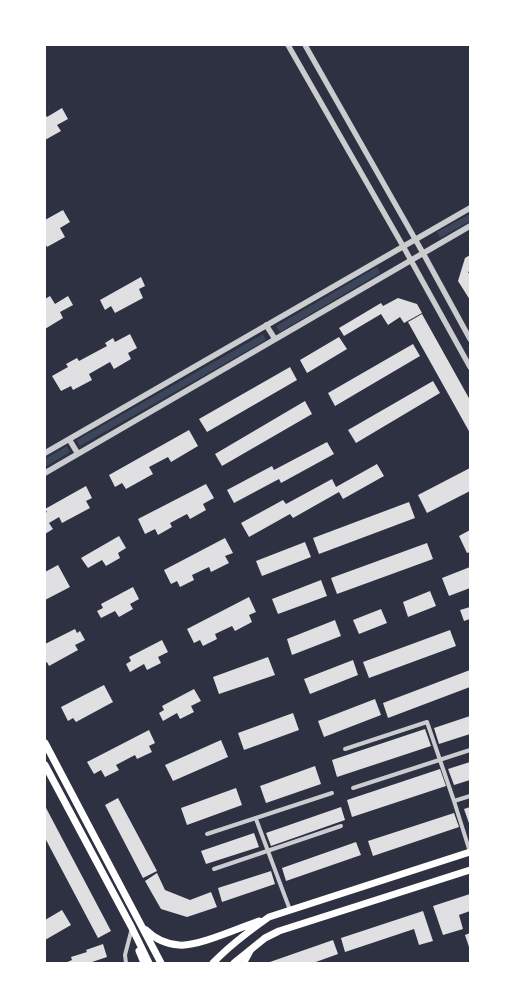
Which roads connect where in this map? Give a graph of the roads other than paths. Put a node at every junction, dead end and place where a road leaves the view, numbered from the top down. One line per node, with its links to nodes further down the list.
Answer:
1 (288, 45): 6 (street)
2 (305, 45): 5 (street)
3 (470, 208): 5 (street)
4 (470, 226): 7 (street)
5 (415, 239): 6 (street); 7 (street)
6 (403, 246): 8 (street); 9 (street)
7 (423, 253): 8 (street); 11 (street)
8 (411, 260): 10 (street); 12 (street)
9 (266, 325): 10 (street); 13 (street)
10 (274, 339): 15 (street)
11 (470, 339)
12 (470, 367)
13 (69, 439): 14 (street); 15 (street)
14 (45, 453)
15 (78, 454): 16 (street)
16 (45, 473)
17 (45, 744): 35 (main road)
18 (345, 749): 20 (street)
19 (470, 750): 20 (street)
20 (440, 759): 22 (street); 25 (street)
21 (45, 765): 36 (main road)
22 (353, 788)
23 (332, 793): 26 (street)
24 (470, 796): 25 (street)
25 (454, 800): 30 (street)
26 (256, 819): 28 (street); 29 (street)
27 (341, 826): 29 (street)
28 (207, 834)
29 (268, 850): 31 (street); 33 (street)
30 (470, 852): 33 (main road)
31 (214, 869)
32 (470, 870): 37 (main road)
33 (290, 910): 34 (main road)
34 (269, 917): 35 (main road); 42 (main road)
35 (141, 925): 41 (main road)
36 (132, 928): 38 (street); 39 (main road); 40 (main road)
37 (253, 948): 43 (main road); 44 (main road)
38 (126, 963)
39 (144, 963)
40 (149, 963)
41 (161, 963)
42 (213, 963)
43 (234, 963)
44 (244, 963)

